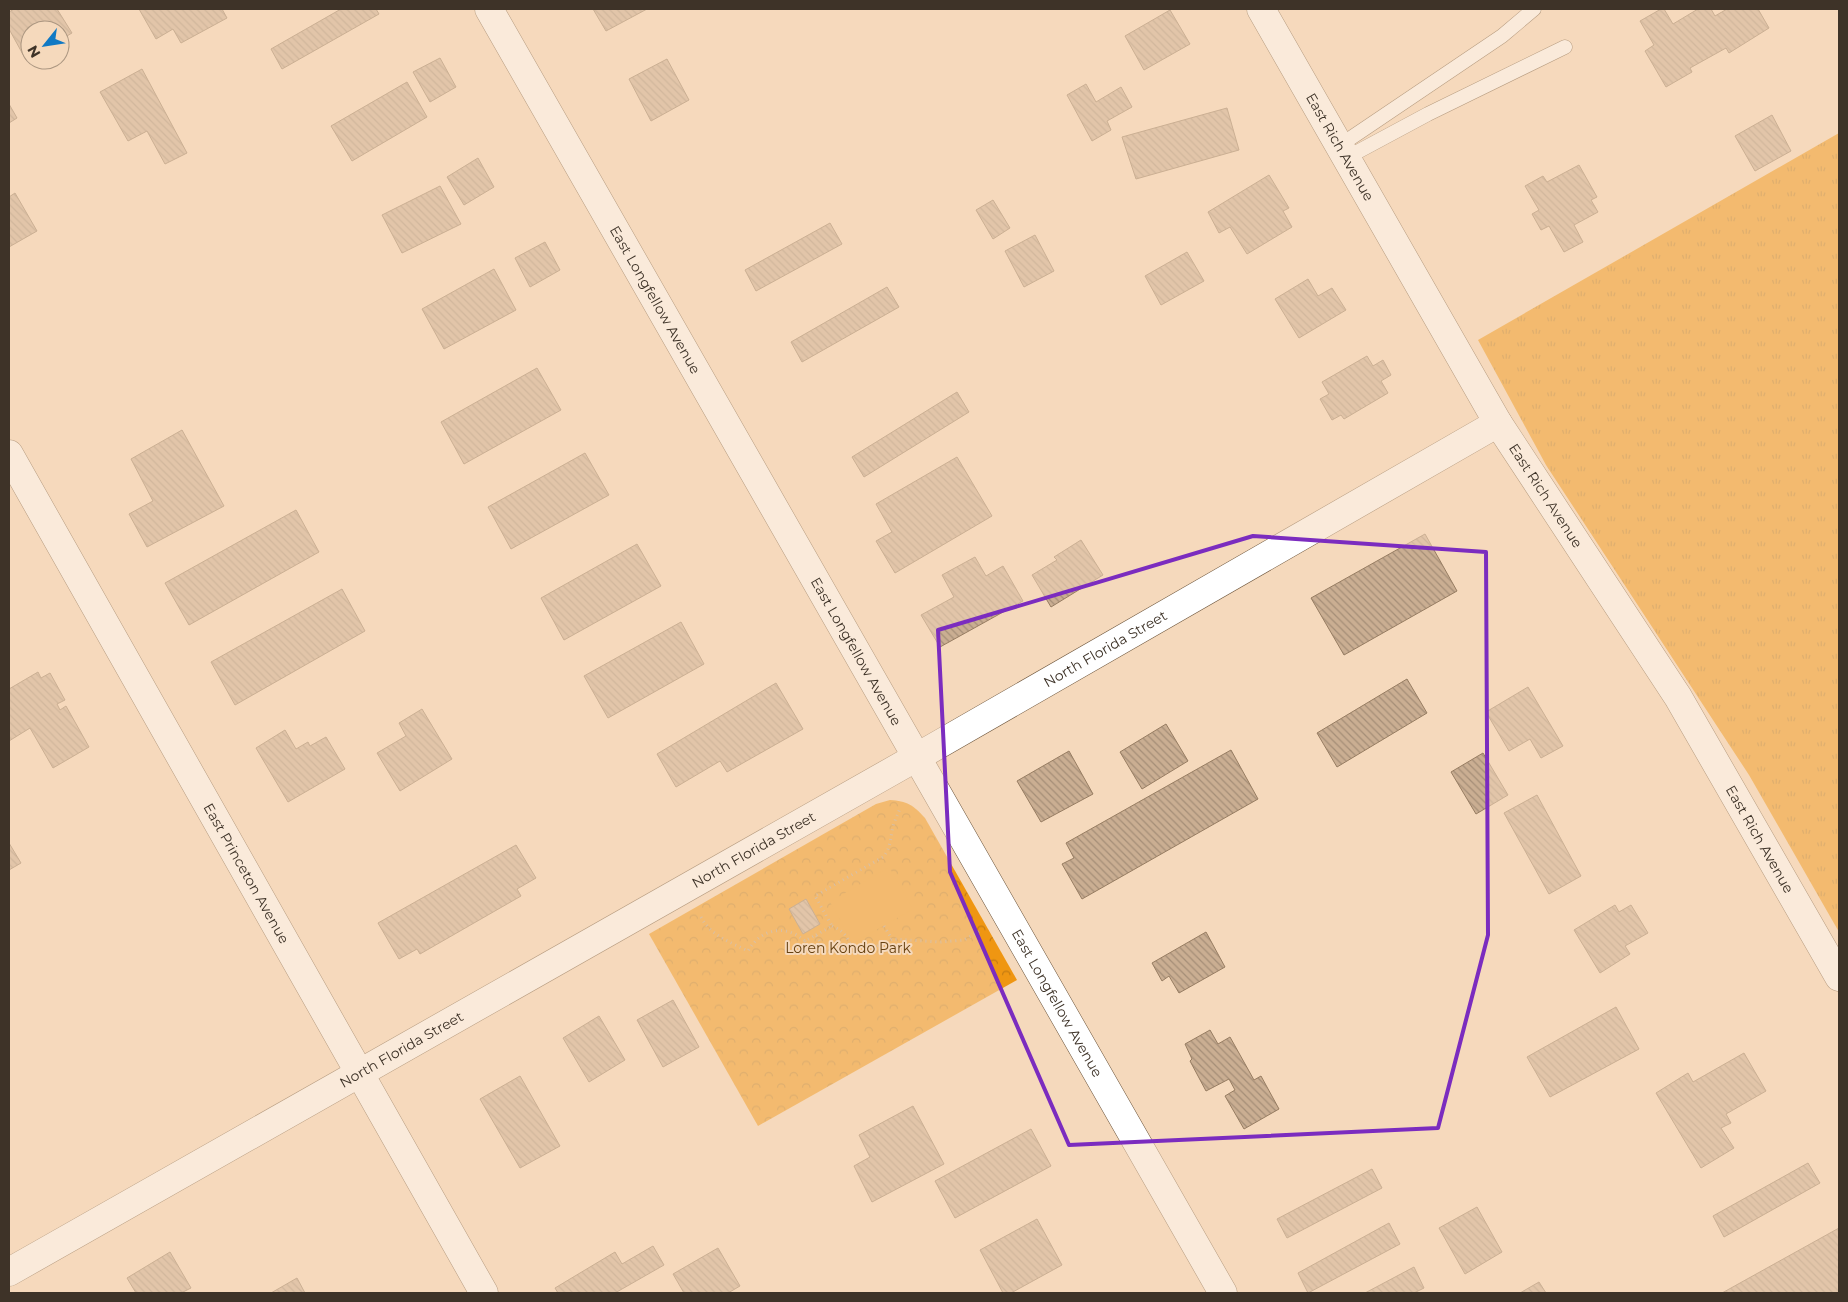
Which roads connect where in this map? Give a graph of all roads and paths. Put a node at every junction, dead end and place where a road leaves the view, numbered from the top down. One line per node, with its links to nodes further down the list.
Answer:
1 (490, 9): 8 (street, East Longfellow Avenue)
2 (1261, 9): 5 (street, East Rich Avenue)
3 (1534, 9): 5 (lane)
4 (1565, 47): 5 (lane)
5 (1343, 152): 6 (street, East Rich Avenue)
6 (1498, 423): 8 (street, North Florida Street); 19 (street, East Rich Avenue)
7 (9, 454): 20 (street, East Princeton Avenue)
8 (917, 757): 20 (street, North Florida Street); 23 (street, East Longfellow Avenue)
9 (900, 807): 11 (path)
10 (698, 913): 16 (path)
11 (832, 926): 14 (path); 17 (path)
12 (884, 926): 15 (path)
13 (981, 931): 15 (path)
14 (816, 935): 16 (path); 17 (path)
15 (892, 939): 17 (path)
16 (805, 941): 18 (path)
17 (852, 953)
18 (813, 954)
19 (1839, 977)
20 (360, 1073): 21 (street, North Florida Street); 22 (street, East Princeton Avenue)
21 (9, 1272)
22 (484, 1293)
23 (1223, 1293)

